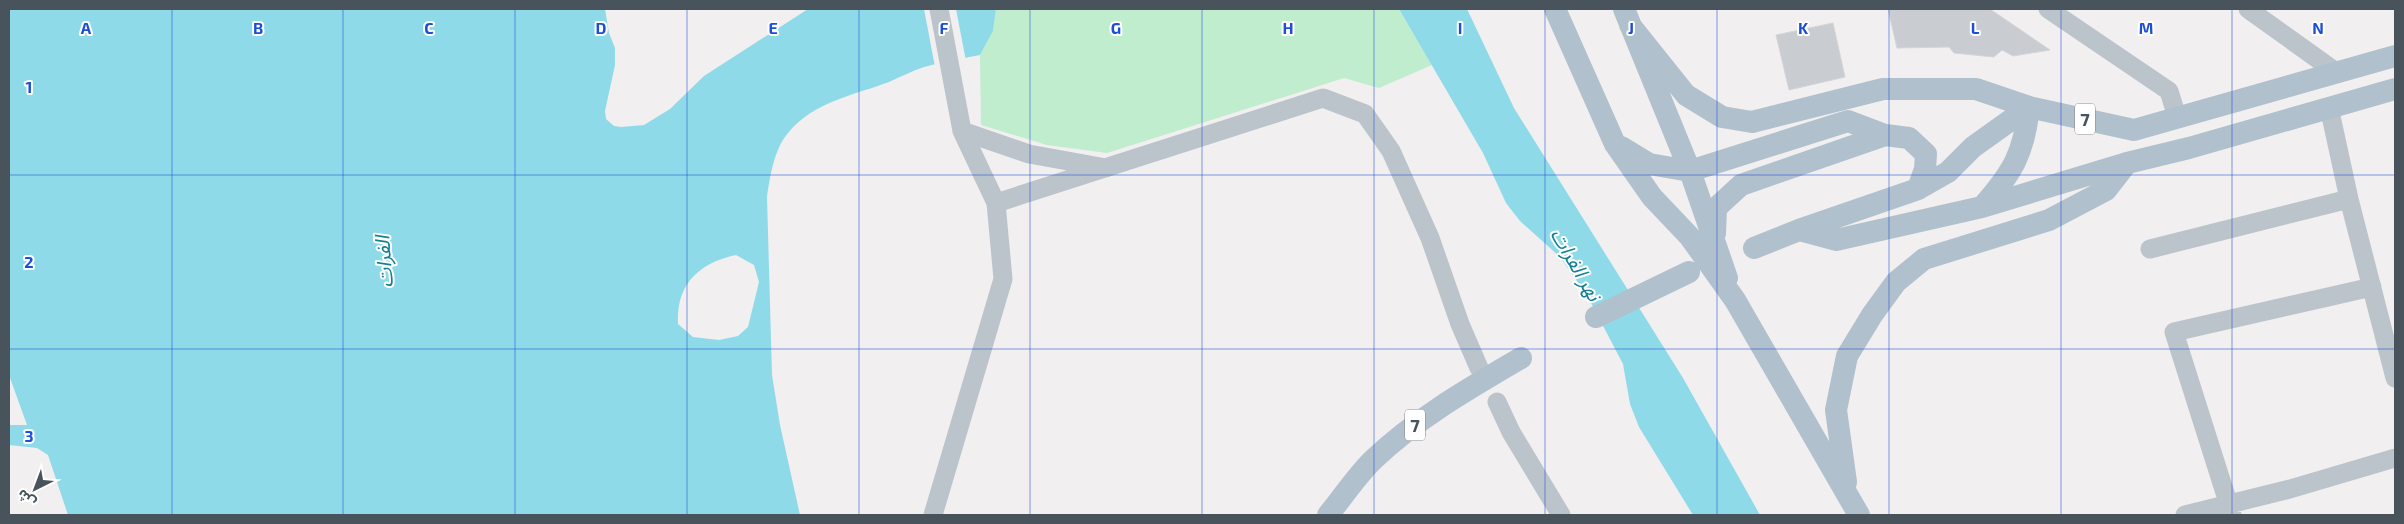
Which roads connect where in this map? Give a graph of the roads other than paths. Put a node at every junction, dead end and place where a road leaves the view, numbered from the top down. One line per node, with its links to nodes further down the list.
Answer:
1 (939, 9): 12 (street)
2 (1555, 9): 14 (main road)
3 (2048, 9): 11 (street)
4 (2248, 9): 7 (street)
5 (1627, 17): 10 (main road); 17 (main road)
6 (2395, 56): 7 (main road, 7)
7 (2336, 72): 11 (main road, 7)
8 (2395, 89): 9 (main road)
9 (2329, 107): 15 (main road); 19 (street)
10 (2029, 108): 11 (main road, 7); 18 (main road); 21 (main road)
11 (2176, 117)
12 (962, 131): 16 (street); 20 (street)
13 (1885, 135): 17 (main road); 18 (main road); 23 (main road)
14 (1615, 144): 17 (main road); 28 (main road)
15 (2127, 162): 21 (main road); 35 (main road)
16 (1110, 168): 20 (street); 31 (street)
17 (1690, 171): 23 (main road)
18 (1918, 189): 22 (main road)
19 (2349, 199): 25 (street); 27 (street)
20 (996, 203): 37 (street)
21 (1982, 207): 22 (main road)
22 (1799, 230): 24 (main road)
23 (1714, 236): 28 (main road)
24 (1754, 248)
25 (2150, 249)
26 (1689, 272): 29 (main road)
27 (2372, 287): 32 (street); 36 (street)
28 (1735, 300): 35 (main road)
29 (1596, 317)
30 (1521, 358): 38 (main road, 7)
31 (1479, 368)
32 (2395, 378)
33 (1497, 402): 39 (street)
34 (2395, 458): 36 (street)
35 (1847, 493): 40 (main road)
36 (2231, 510): 41 (street)
37 (933, 515)
38 (1328, 515)
39 (1561, 515)
40 (1859, 515)
41 (2185, 515)

